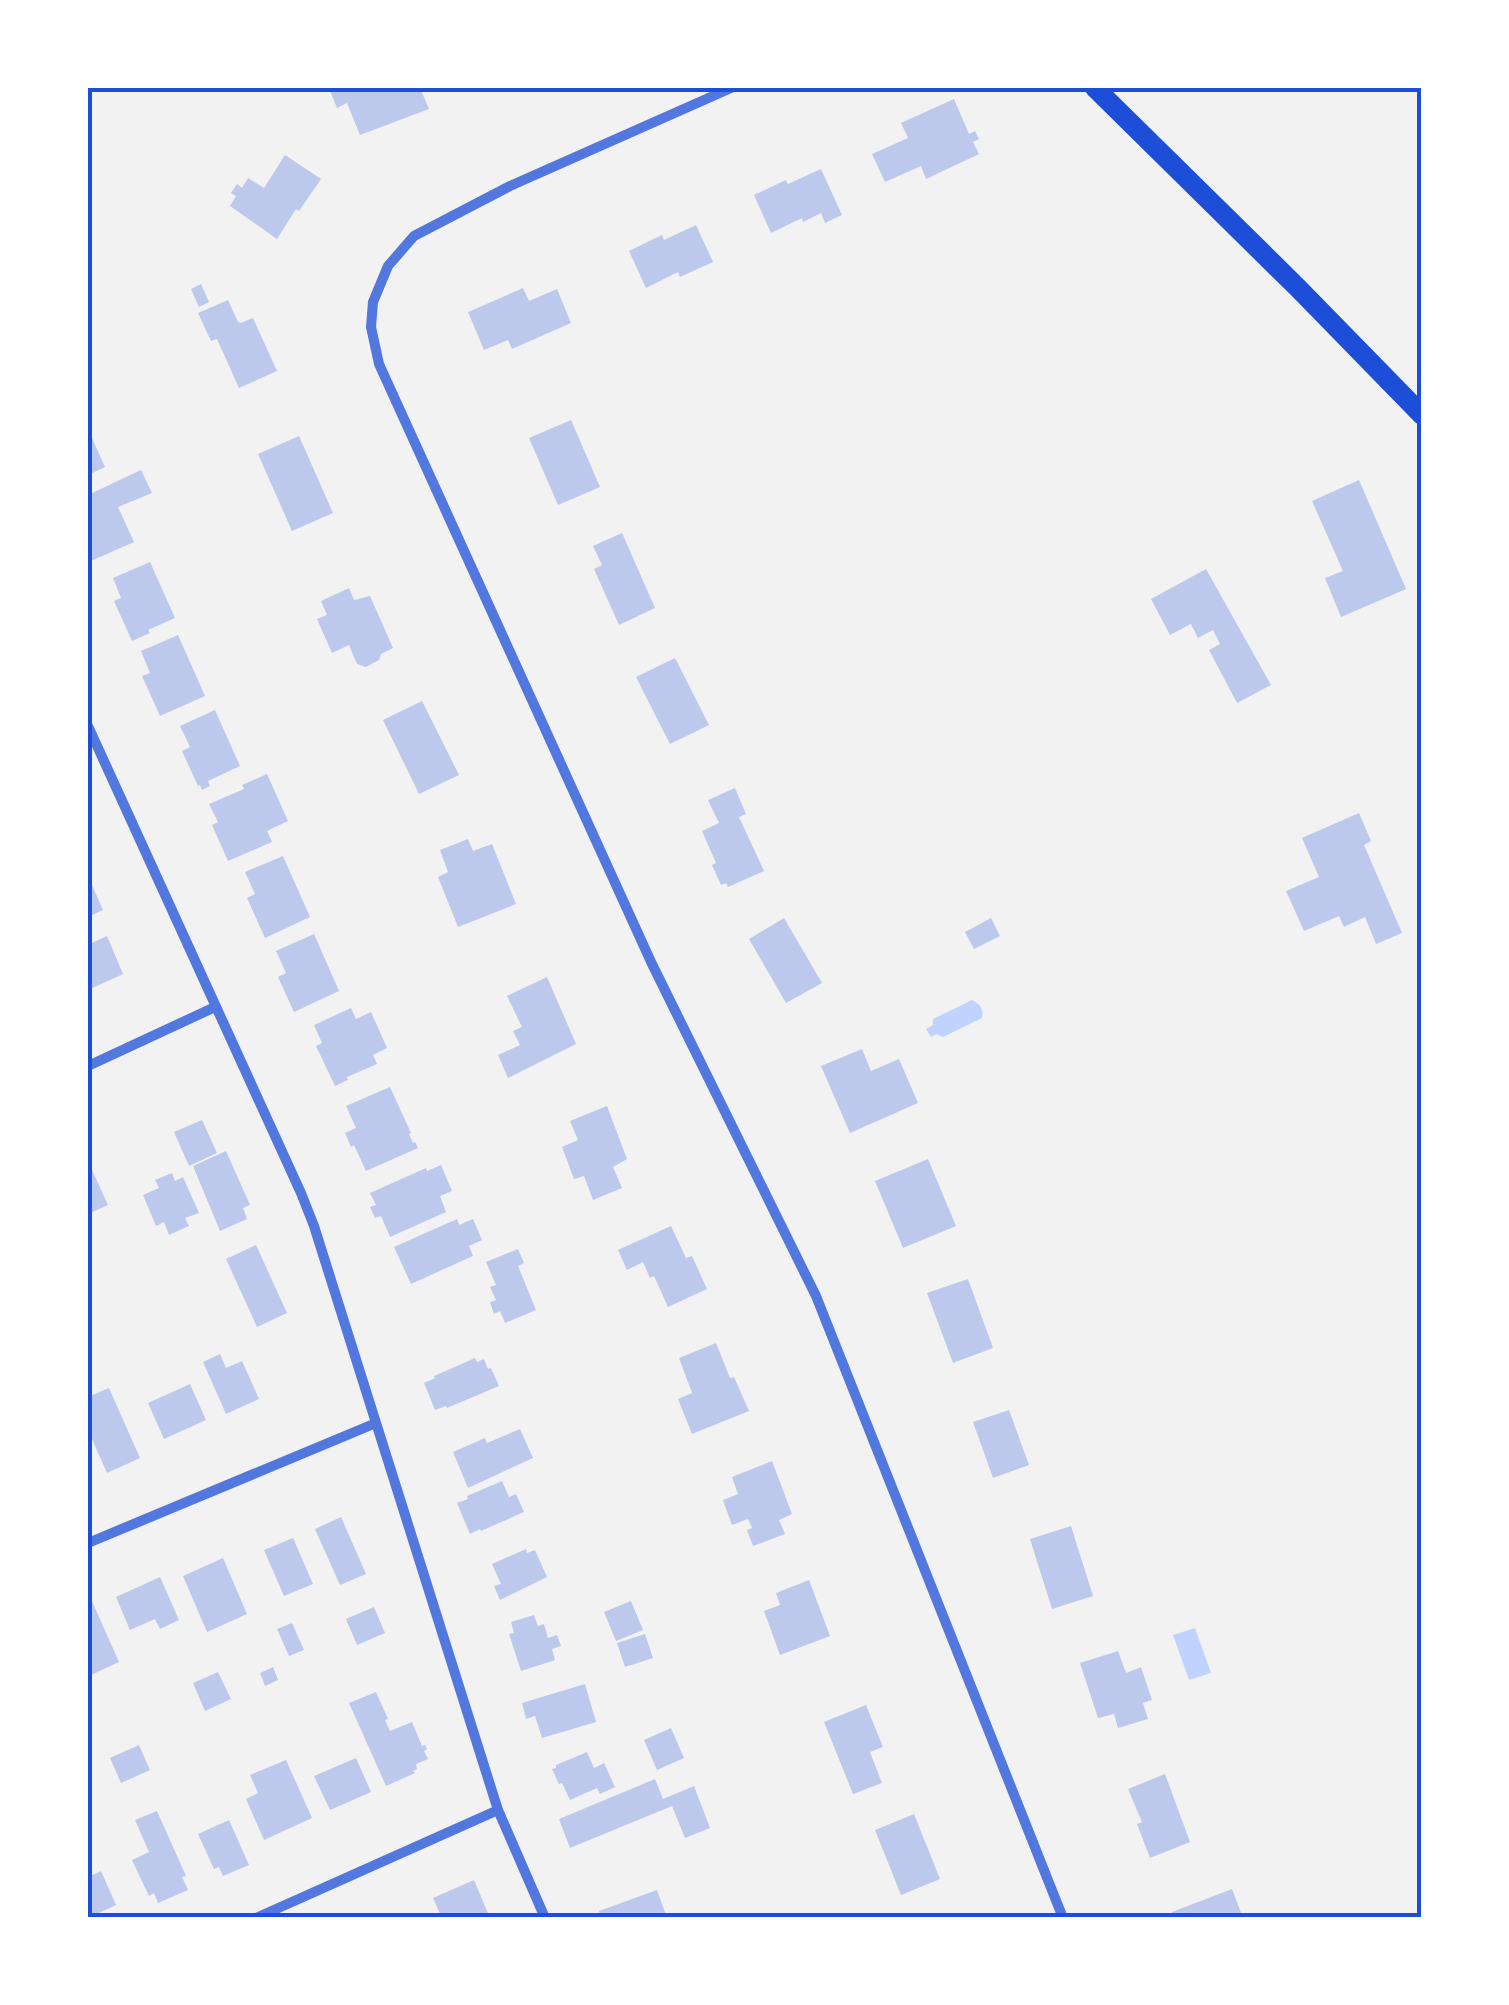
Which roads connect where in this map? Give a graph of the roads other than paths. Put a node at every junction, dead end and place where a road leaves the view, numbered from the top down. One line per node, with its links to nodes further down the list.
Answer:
1 (731, 88): 12 (street)
2 (1094, 88): 3 (main road)
3 (1422, 415)
4 (88, 726): 5 (street)
5 (215, 1007): 6 (street); 7 (street)
6 (88, 1066)
7 (376, 1423): 8 (street); 9 (street)
8 (88, 1543)
9 (498, 1810): 10 (street); 11 (street)
10 (256, 1918)
11 (545, 1918)
12 (1063, 1918)

